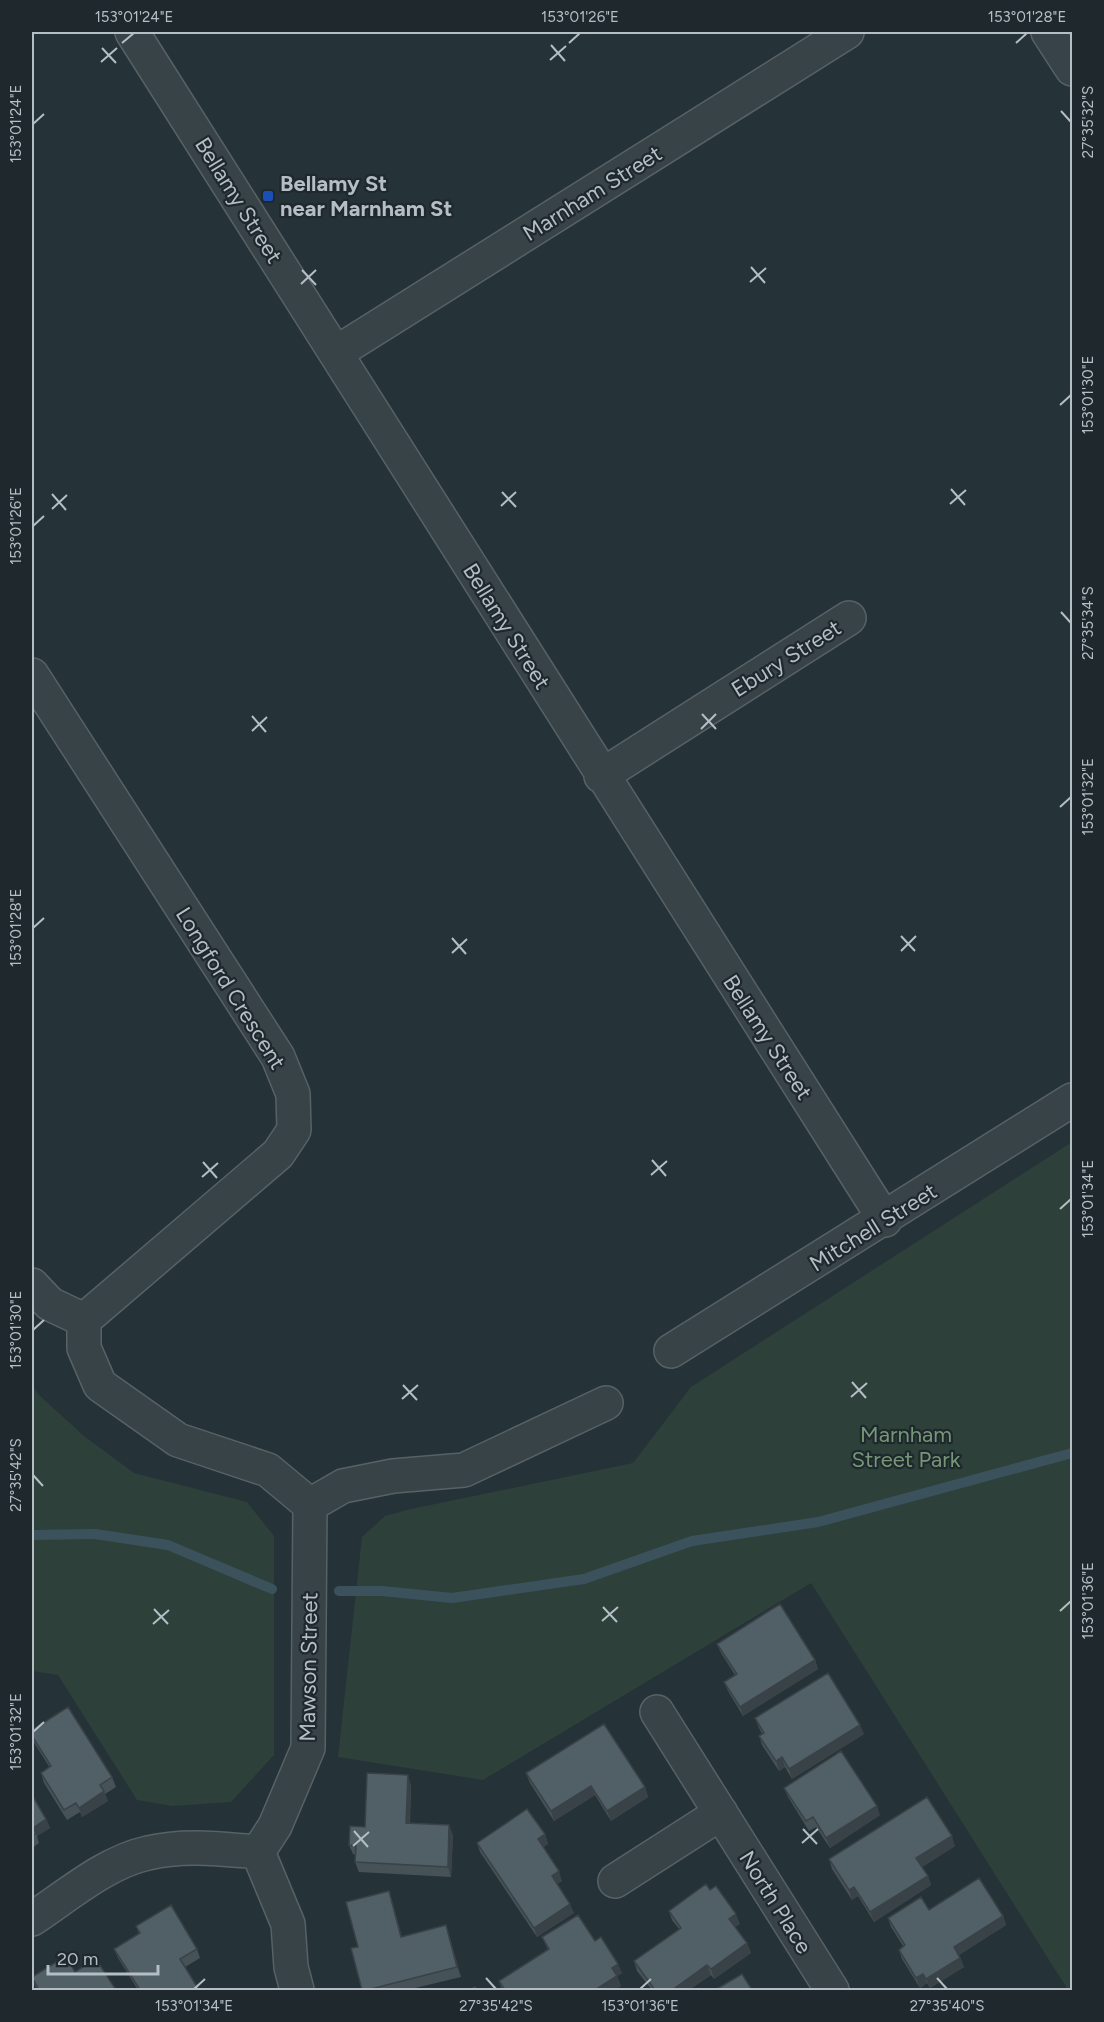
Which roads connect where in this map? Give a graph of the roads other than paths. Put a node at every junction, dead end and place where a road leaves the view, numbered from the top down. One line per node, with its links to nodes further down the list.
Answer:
1 (132, 32): 5 (street, Bellamy Street)
2 (847, 32): 5 (street, Marnham Street)
3 (1048, 32): 4 (street)
4 (1072, 69)
5 (336, 354): 8 (street, Bellamy Street)
6 (849, 618): 8 (street, Ebury Street)
7 (32, 675): 12 (street, Longford Crescent)
8 (601, 776): 10 (street, Bellamy Street)
9 (1072, 1100): 10 (street, Mitchell Street)
10 (885, 1220): 13 (street, Mitchell Street)
11 (32, 1284): 12 (street)
12 (84, 1320): 15 (street)
13 (671, 1351)
14 (606, 1403): 15 (street)
15 (310, 1505): 18 (street, Mawson Street)
16 (657, 1712): 17 (street, North Place)
17 (721, 1814): 19 (street); 22 (street, North Place)
18 (258, 1852): 20 (street); 21 (street)
19 (615, 1881)
20 (32, 1919)
21 (297, 1990)
22 (832, 1990)

